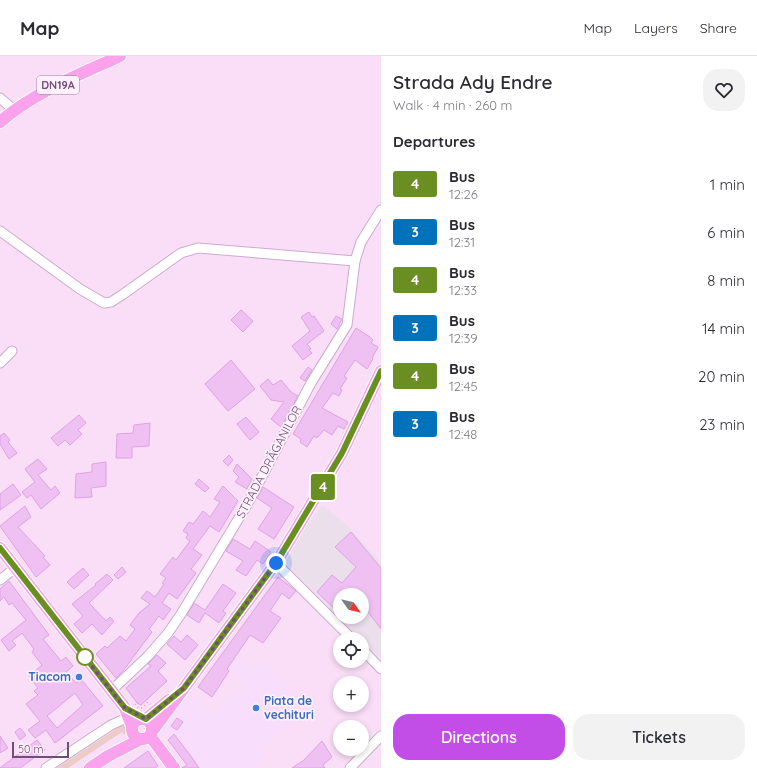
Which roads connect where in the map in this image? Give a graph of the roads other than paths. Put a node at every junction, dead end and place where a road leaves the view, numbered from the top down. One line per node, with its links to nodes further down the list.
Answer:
1 (120, 56): 3 (main road, DN19A)
2 (0, 98): 3 (street)
3 (14, 110): 4 (main road, DN19A)
4 (0, 122)
5 (381, 210): 7 (street, STRADA DRĂGANILOR)
6 (0, 231): 7 (street)
7 (355, 261): 19 (street, STRADA DRĂGANILOR)
8 (12, 351): 9 (street)
9 (0, 363)
10 (381, 371): 12 (main road)
11 (0, 548): 13 (main road)
12 (276, 563): 15 (street); 18 (main road)
13 (15, 568): 14 (street); 19 (main road)
14 (0, 580)
15 (345, 632)
16 (369, 657): 17 (street)
17 (381, 669)
18 (184, 688): 21 (main road); 22 (main road)
19 (111, 690): 20 (main road)
20 (130, 717): 21 (main road); 21 (main road); 22 (main road); 24 (main road); 25 (street)
21 (144, 719): 22 (main road)
22 (148, 735): 24 (main road); 27 (main road)
23 (381, 736): 28 (street)
24 (108, 756): 26 (main road)
25 (46, 768)
26 (90, 768)
27 (174, 768)
28 (350, 768)

